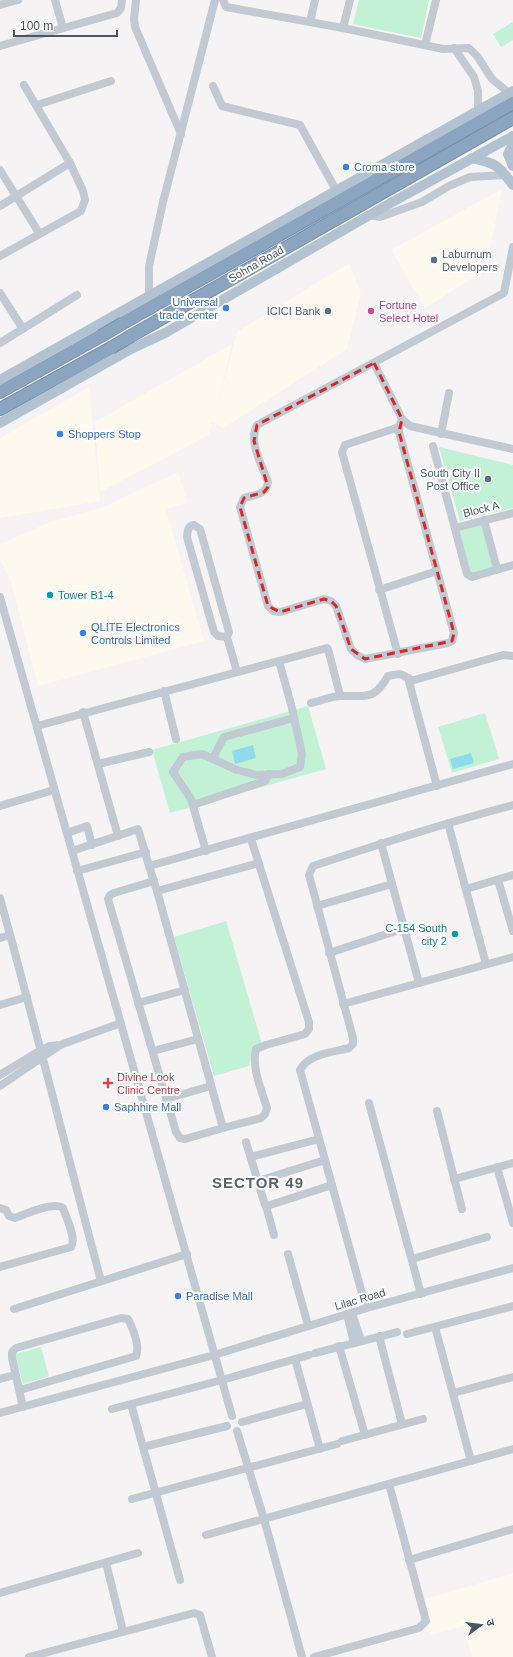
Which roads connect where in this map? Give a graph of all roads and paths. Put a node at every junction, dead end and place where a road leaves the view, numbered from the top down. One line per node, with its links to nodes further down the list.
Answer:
1 (18, 0): 10 (street)
2 (55, 0): 12 (street)
3 (122, 0): 12 (street)
4 (136, 0): 26 (street)
5 (215, 0): 26 (street)
6 (223, 0): 11 (street)
7 (315, 0): 11 (street)
8 (350, 0): 13 (street)
9 (436, 0): 14 (street)
10 (0, 5)
11 (310, 22): 13 (street)
12 (63, 28): 15 (street)
13 (343, 28): 14 (street)
14 (425, 45): 16 (street)
15 (0, 46)
16 (454, 48): 17 (street); 18 (street)
17 (482, 64): 18 (street); 22 (street)
18 (470, 71): 24 (street)
19 (111, 81): 23 (street)
20 (24, 84): 23 (street)
21 (213, 86): 35 (street)
22 (512, 95): 24 (main road); 45 (highway, Sohna Road)
23 (37, 105): 30 (street)
24 (478, 111): 35 (main road)
25 (513, 118): 50 (highway, Sohna Road, bridge)
26 (181, 134): 44 (street)
27 (513, 136): 29 (main road)
28 (513, 144): 31 (main road)
29 (472, 158): 33 (main road); 38 (main road)
30 (70, 163): 36 (street); 39 (street)
31 (513, 166)
32 (0, 170): 36 (street)
33 (505, 175): 34 (main road); 38 (street)
34 (513, 185)
35 (336, 190): 44 (main road)
36 (16, 196): 37 (street); 39 (street)
37 (0, 206)
38 (369, 215): 49 (main road)
39 (39, 233): 41 (street)
40 (513, 247): 51 (street)
41 (0, 256)
42 (0, 293): 46 (street)
43 (77, 295): 46 (street)
44 (149, 296): 45 (main road)
45 (118, 320): 47 (highway, Sohna Road, bridge); 49 (main road)
46 (23, 328): 48 (street)
47 (100, 330): 50 (main road); 52 (main road); 53 (highway, Sohna Road)
48 (0, 343)
49 (131, 349): 50 (main road)
50 (115, 352): 55 (highway, Sohna Road); 57 (main road)
51 (374, 363): 56 (street); 73 (street)
52 (0, 380)
53 (0, 392)
54 (449, 393): 59 (street)
55 (0, 409)
56 (402, 418): 58 (street); 59 (street)
57 (0, 423)
58 (399, 427): 67 (street); 69 (street)
59 (441, 434): 61 (street)
60 (433, 446): 64 (street, Block A)
61 (513, 449)
62 (513, 513): 63 (street, Block A)
63 (484, 520): 64 (street, Block A); 66 (street)
64 (455, 528): 66 (street, Block A)
65 (512, 566): 66 (street, Block A); 68 (street, Block A)
66 (497, 570)
67 (437, 571): 69 (street); 73 (street)
68 (513, 575)
69 (379, 590): 73 (street)
70 (0, 597): 71 (street)
71 (2, 611): 83 (street)
72 (227, 637): 72 (street); 76 (street)
73 (398, 654)
74 (513, 656): 77 (street)
75 (279, 660): 76 (street); 79 (street); 82 (street)
76 (237, 672): 78 (street)
77 (408, 678): 79 (street); 90 (street)
78 (164, 691): 81 (street); 84 (street)
79 (340, 695): 80 (street)
80 (311, 703)
81 (83, 712): 83 (street); 87 (street)
82 (294, 718): 86 (street); 89 (street)
83 (37, 726): 91 (street)
84 (176, 740)
85 (149, 752): 87 (street)
86 (213, 758): 89 (street); 92 (street)
87 (98, 764): 97 (street)
88 (513, 764): 90 (street)
89 (270, 774): 92 (street)
90 (437, 786): 98 (street)
91 (54, 790): 94 (street); 96 (street)
92 (193, 805): 102 (street)
93 (513, 805): 95 (street)
94 (0, 806)
95 (448, 823): 99 (street); 111 (street)
96 (66, 833): 100 (street); 101 (street)
97 (118, 836): 100 (street); 103 (street)
98 (251, 839): 102 (street); 104 (street)
99 (381, 843): 110 (street); 114 (street)
100 (92, 844): 101 (street)
101 (72, 851): 106 (street)
102 (206, 851): 105 (street)
103 (146, 852): 105 (street); 106 (street)
104 (259, 863): 112 (street); 138 (street)
105 (149, 866): 109 (street)
106 (77, 871): 128 (street)
107 (513, 876): 108 (street)
108 (498, 880): 111 (street); 116 (street)
109 (154, 881): 112 (street); 125 (street)
110 (392, 884): 114 (street); 115 (street)
111 (466, 889): 121 (street)
112 (157, 891): 123 (street)
113 (0, 898): 117 (street)
114 (317, 906): 119 (street)
115 (404, 928): 119 (street); 122 (street)
116 (513, 931)
117 (10, 935): 118 (street); 124 (street)
118 (0, 938)
119 (329, 953): 127 (street)
120 (513, 956): 121 (street)
121 (486, 964): 122 (street)
122 (419, 983): 127 (street)
123 (185, 990): 125 (street); 129 (street)
124 (27, 997): 126 (street); 131 (street)
125 (138, 1003): 130 (street)
126 (0, 1004)
127 (343, 1004): 139 (street)
128 (121, 1024): 131 (street); 155 (street)
129 (198, 1039): 130 (street); 134 (street)
130 (153, 1051): 135 (street)
131 (42, 1053): 132 (street); 133 (street); 160 (street)
132 (0, 1075)
133 (0, 1086)
134 (211, 1086): 135 (street); 138 (street)
135 (166, 1098): 138 (street)
136 (369, 1103): 157 (street)
137 (436, 1111): 145 (street)
138 (223, 1128)
139 (319, 1139): 141 (street); 142 (street)
140 (246, 1142): 141 (street)
141 (251, 1157): 146 (street)
142 (325, 1160): 146 (street); 147 (street)
143 (513, 1163): 144 (street)
144 (497, 1167): 145 (street); 151 (street)
145 (454, 1179): 150 (street)
146 (258, 1181): 148 (street)
147 (332, 1186): 148 (street); 162 (street)
148 (266, 1206): 153 (street)
149 (0, 1208): 158 (street)
150 (462, 1209)
151 (511, 1211): 152 (street)
152 (513, 1223)
153 (274, 1235)
154 (486, 1238): 157 (street)
155 (187, 1254): 160 (street); 173 (street)
156 (288, 1254): 166 (street)
157 (412, 1259): 161 (street)
158 (0, 1267)
159 (513, 1268): 161 (street, Lilac Road)
160 (101, 1281): 164 (street)
161 (421, 1294): 165 (street, Lilac Road)
162 (365, 1304)
163 (513, 1306): 167 (street)
164 (14, 1309)
165 (350, 1313): 166 (street, Lilac Road); 171 (street)
166 (308, 1326): 173 (street, Lilac Road)
167 (435, 1327): 169 (street); 180 (street)
168 (397, 1332): 170 (street)
169 (407, 1334)
170 (378, 1336): 171 (street); 189 (street)
171 (358, 1342): 172 (street)
172 (339, 1346): 174 (street); 192 (street)
173 (214, 1355): 178 (street); 183 (street, Lilac Road)
174 (295, 1359): 178 (street); 182 (street)
175 (15, 1375): 177 (street); 179 (street); 179 (street)
176 (513, 1378): 180 (street)
177 (0, 1379)
178 (222, 1380): 181 (street); 186 (street)
179 (20, 1390): 183 (street)
180 (453, 1393): 196 (street)
181 (131, 1404): 184 (street); 193 (street)
182 (307, 1404): 188 (street); 194 (street)
183 (23, 1407): 185 (street, Lilac Road)
184 (112, 1409)
185 (0, 1413)
186 (232, 1416): 188 (street); 190 (street)
187 (423, 1419): 189 (street)
188 (242, 1422): 191 (street)
189 (402, 1424): 192 (street)
190 (227, 1426): 191 (street); 193 (street)
191 (237, 1431): 197 (street)
192 (365, 1435): 194 (street)
193 (143, 1447): 199 (street)
194 (320, 1449): 197 (street)
195 (513, 1449): 196 (street)
196 (471, 1461): 198 (street)
197 (247, 1468): 199 (street); 201 (street)
198 (389, 1484): 201 (street); 205 (street)
199 (156, 1493): 200 (street); 207 (street)
200 (132, 1499)
201 (264, 1519): 203 (street); 212 (street)
202 (513, 1529): 205 (street)
203 (206, 1535)
204 (138, 1554): 206 (street)
205 (409, 1560): 213 (street)
206 (106, 1563): 208 (street); 209 (street)
207 (180, 1580)
208 (0, 1593)
209 (123, 1631): 210 (street); 211 (street)
210 (29, 1657)
211 (212, 1657)
212 (302, 1657)
213 (314, 1657)

